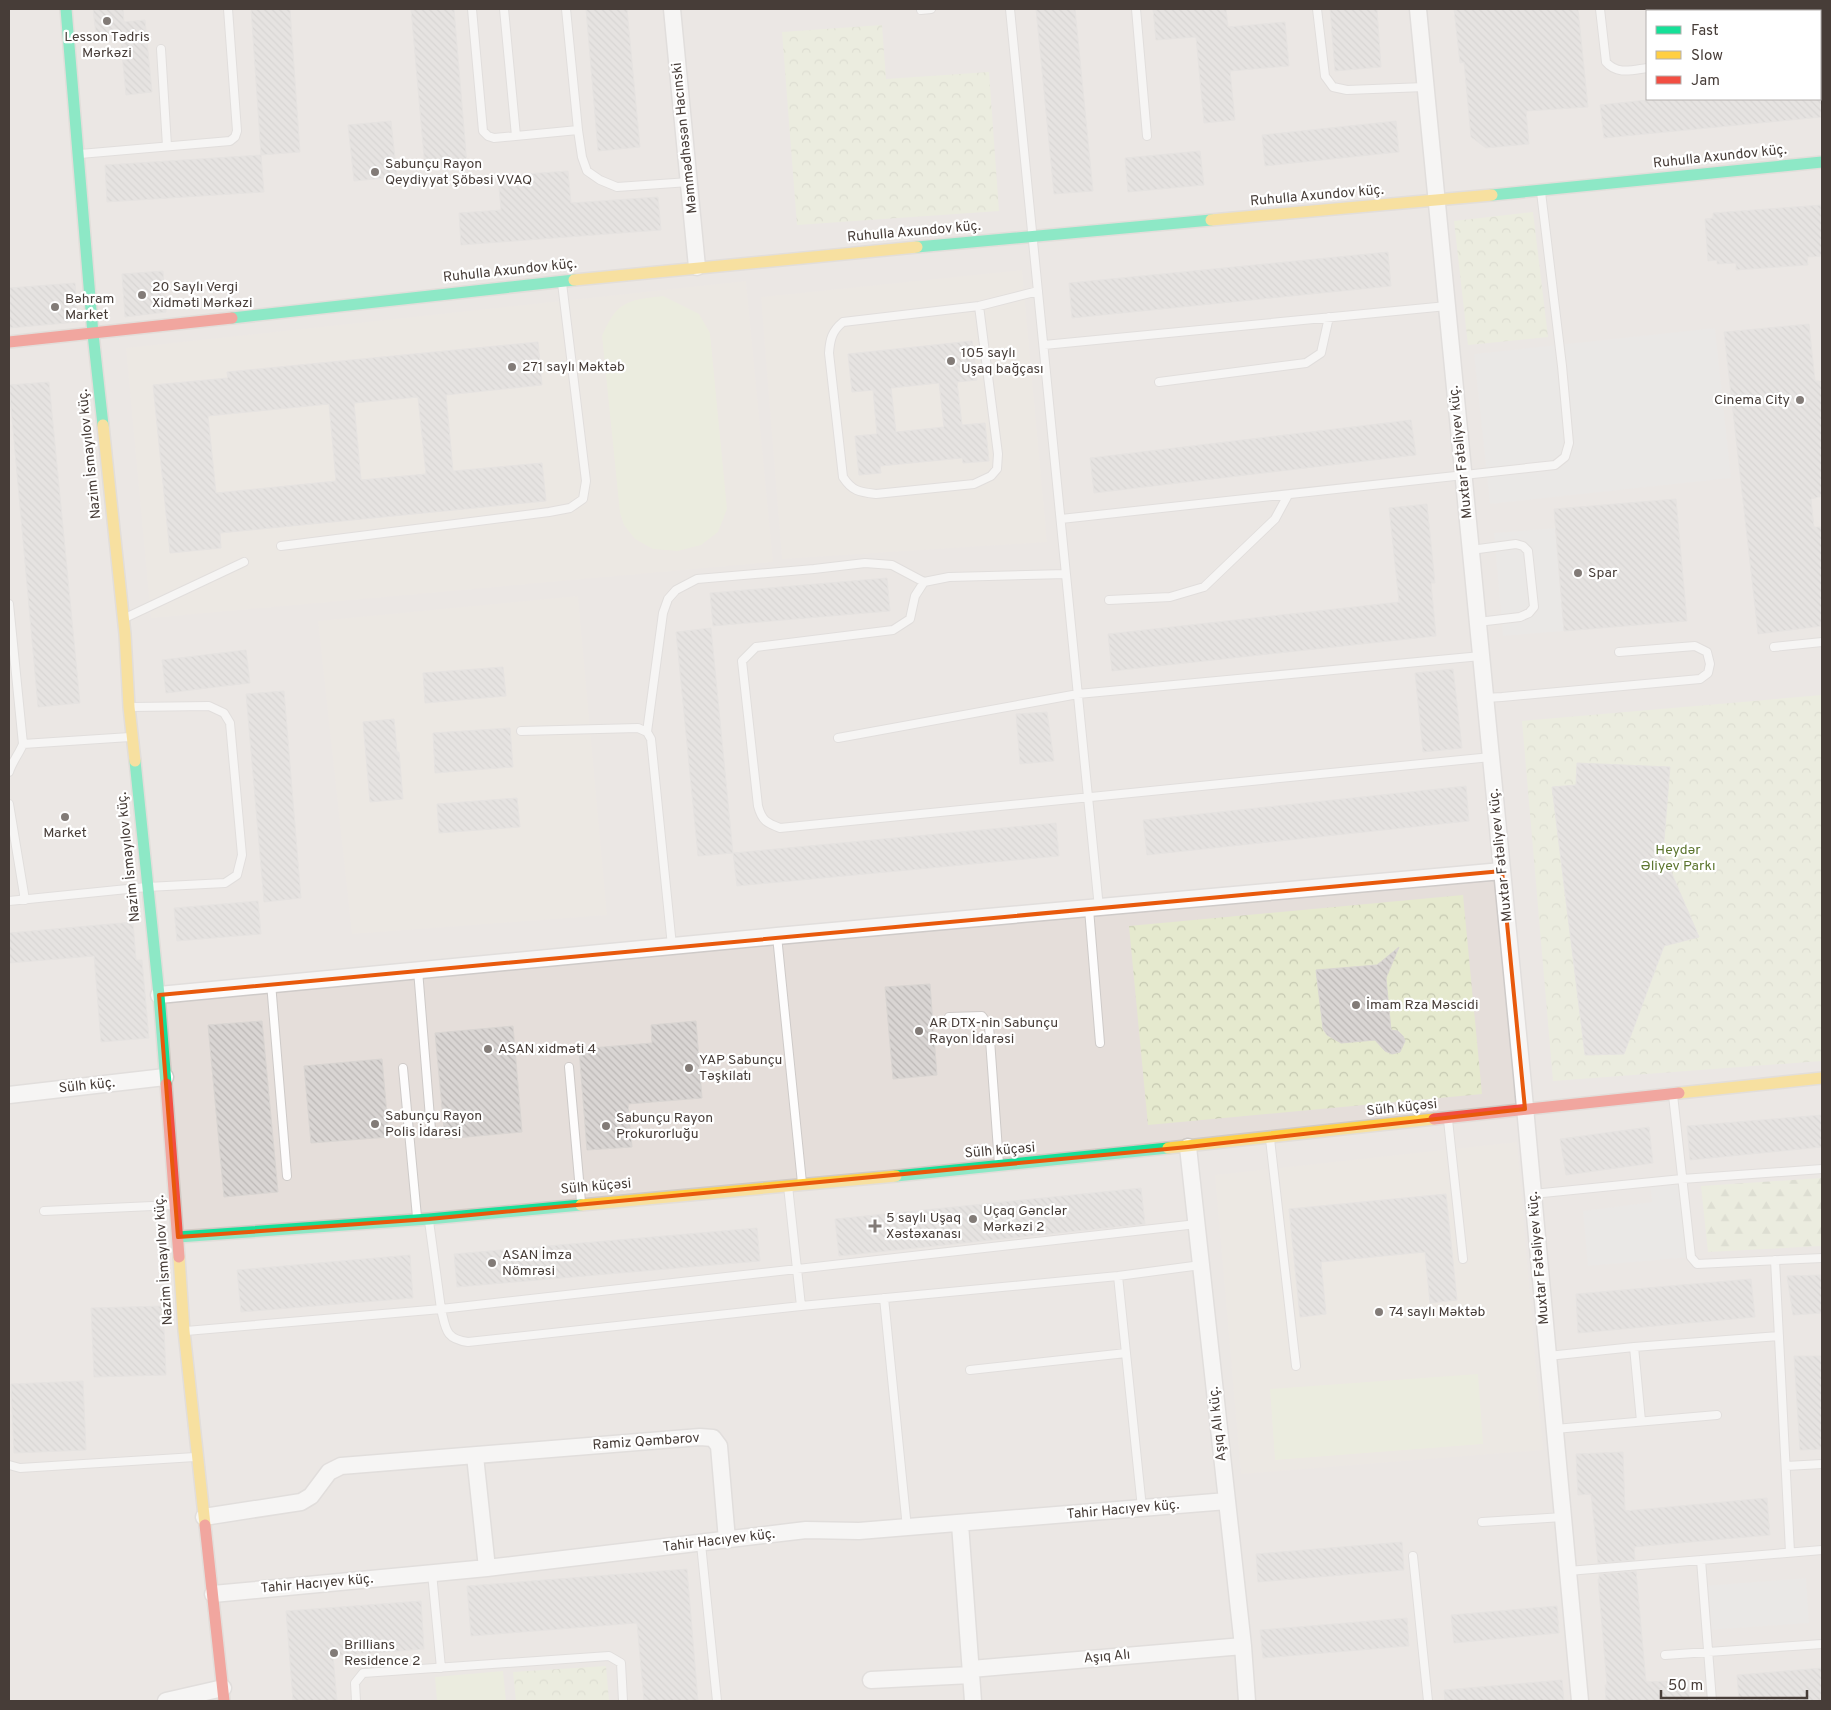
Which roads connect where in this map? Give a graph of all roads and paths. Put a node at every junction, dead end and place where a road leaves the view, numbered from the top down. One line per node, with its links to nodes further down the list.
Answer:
1 (66, 9): 21 (street, Nazim İsmayılov küç.)
2 (228, 9): 20 (lane)
3 (472, 9): 18 (lane)
4 (504, 9): 18 (lane)
5 (566, 9): 17 (lane)
6 (672, 9): 23 (street, Məmmədhəsən Hacınski)
7 (930, 9): 13 (lane)
8 (1010, 9): 26 (lane)
9 (1136, 9): 19 (lane)
10 (1317, 9): 16 (lane)
11 (1418, 9): 16 (street, Muxtar Fətəliyev küç.)
12 (1600, 9): 15 (lane)
13 (922, 10)
14 (161, 49): 20 (lane)
15 (1646, 68)
16 (1426, 87): 25 (street, Muxtar Fətəliyev küç.)
17 (578, 130): 18 (lane); 23 (lane)
18 (516, 136)
19 (1147, 136)
20 (167, 146): 21 (lane)
21 (78, 154): 33 (street, Nazim İsmayılov küç.)
22 (1822, 162): 24 (street, Ruhulla Axundov küç.)
23 (689, 182): 27 (street, Məmmədhəsən Hacınski)
24 (1540, 190): 25 (street, Ruhulla Axundov küç.); 37 (lane)
25 (1437, 200): 26 (street, Ruhulla Axundov küç.); 31 (street, Muxtar Fətəliyev küç.)
26 (1033, 237): 27 (street, Ruhulla Axundov küç.); 29 (lane)
27 (698, 266): 28 (street, Ruhulla Axundov küç.)
28 (562, 281): 33 (street, Ruhulla Axundov küç.); 40 (lane)
29 (1038, 291): 30 (lane); 35 (lane)
30 (979, 306): 30 (lane)
31 (1447, 306): 32 (lane); 37 (street, Muxtar Fətəliyev küç.)
32 (1329, 317): 35 (lane); 36 (lane)
33 (92, 334): 34 (street, Ruhulla Axundov küç.); 47 (street, Nazim İsmayılov küç.)
34 (9, 342)
35 (1044, 346): 39 (lane)
36 (1159, 382)
37 (1464, 476): 38 (lane); 41 (street, Muxtar Fətəliyev küç.)
38 (1288, 495): 39 (lane); 45 (lane)
39 (1061, 519): 43 (lane)
40 (281, 546)
41 (1471, 550): 48 (street, Muxtar Fətəliyev küç.); 48 (lane)
42 (244, 562): 47 (lane)
43 (1066, 574): 44 (lane); 53 (lane)
44 (924, 582): 57 (lane); 63 (lane)
45 (1109, 600)
46 (9, 604): 60 (lane)
47 (124, 618): 55 (street, Nazim İsmayılov küç.)
48 (1478, 622): 52 (street, Muxtar Fətəliyev küç.)
49 (1822, 642): 50 (lane)
50 (1774, 647)
51 (1619, 652): 54 (lane)
52 (1481, 656): 53 (lane); 54 (street, Muxtar Fətəliyev küç.)
53 (1078, 694): 59 (lane); 63 (lane)
54 (1485, 698): 61 (street, Muxtar Fətəliyev küç.)
55 (129, 707): 58 (street, Nazim İsmayılov küç.); 66 (lane)
56 (521, 731): 57 (lane)
57 (647, 732): 71 (lane)
58 (132, 736): 60 (lane); 66 (street, Nazim İsmayılov küç.)
59 (838, 738)
60 (23, 744): 62 (lane)
61 (1491, 757): 63 (lane); 65 (street, Muxtar Fətəliyev küç.)
62 (9, 772)
63 (1088, 798): 69 (lane)
64 (9, 804): 67 (lane)
65 (1502, 871): 69 (street); 83 (street, Muxtar Fətəliyev küç.)
66 (147, 887): 67 (lane); 74 (street, Nazim İsmayılov küç.)
67 (24, 900): 68 (lane)
68 (9, 901)
69 (1094, 908): 70 (street); 76 (lane)
70 (777, 936): 71 (street); 92 (lane)
71 (672, 946): 72 (street)
72 (418, 970): 73 (street); 85 (lane)
73 (270, 984): 74 (street); 90 (lane)
74 (159, 995): 79 (street, Nazim İsmayılov küç.)
75 (950, 1017): 88 (lane)
76 (1100, 1043)
77 (569, 1067): 95 (lane)
78 (404, 1068): 98 (lane)
79 (165, 1077): 82 (street, Sülh küç.); 96 (street, Nazim İsmayılov küç.)
80 (1822, 1078): 81 (street, Sülh küçəsi)
81 (1673, 1093): 83 (street, Sülh küçəsi); 91 (lane)
82 (9, 1095)
83 (1525, 1109): 84 (street, Sülh küçəsi); 94 (street, Muxtar Fətəliyev küç.)
84 (1448, 1118): 86 (street, Sülh küçəsi); 102 (lane)
85 (431, 1130)
86 (1270, 1138): 87 (street, Sülh küçəsi); 115 (lane)
87 (1188, 1147): 88 (street, Sülh küçəsi); 99 (street, Aşıq Alı küç.)
88 (999, 1166): 92 (street, Sülh küçəsi)
89 (1822, 1169): 91 (lane)
90 (287, 1176)
91 (1682, 1179): 94 (lane); 103 (lane)
92 (802, 1184): 93 (street, Sülh küçəsi)
93 (788, 1185): 95 (street, Sülh küçəsi); 105 (lane)
94 (1533, 1194): 114 (street, Muxtar Fətəliyev küç.)
95 (581, 1204): 98 (street, Sülh küçəsi)
96 (176, 1205): 97 (lane); 100 (street, Nazim İsmayılov küç.)
97 (44, 1211)
98 (423, 1219): 100 (street, Sülh küçəsi); 109 (lane)
99 (1196, 1224): 104 (street, Aşıq Alı küç.); 105 (lane)
100 (178, 1237): 110 (street, Nazim İsmayılov küç.)
101 (1822, 1258): 103 (lane)
102 (1462, 1259)
103 (1774, 1260): 111 (lane)
104 (1201, 1265): 106 (lane); 125 (street, Aşıq Alı küç.)
105 (797, 1268): 108 (lane); 109 (lane)
106 (1118, 1276): 107 (lane); 113 (lane)
107 (884, 1298): 108 (lane); 131 (lane)
108 (801, 1306): 109 (lane)
109 (441, 1309): 110 (lane)
110 (184, 1331): 121 (street, Nazim İsmayılov küç.)
111 (1778, 1336): 112 (lane); 124 (lane)
112 (1634, 1347): 114 (lane); 118 (lane)
113 (1126, 1353): 116 (lane); 126 (lane)
114 (1548, 1356): 119 (street, Muxtar Fətəliyev küç.)
115 (1296, 1366)
116 (970, 1370)
117 (1717, 1415): 118 (lane)
118 (1641, 1421): 119 (lane)
119 (1555, 1429): 128 (street, Muxtar Fətəliyev küç.)
120 (475, 1456): 127 (street, Ramiz Qəmbərov); 132 (street, Ramiz Qəmbərov); 138 (street)
121 (198, 1457): 123 (lane); 127 (street, Nazim İsmayılov küç.)
122 (1822, 1464): 124 (lane)
123 (9, 1465)
124 (1786, 1466): 135 (lane)
125 (1227, 1501): 126 (street, Tahir Hacıyev küç.); 143 (street, Aşıq Alı küç.)
126 (1142, 1508): 130 (street, Tahir Hacıyev küç.)
127 (204, 1517): 141 (street, Nazim İsmayılov küç.)
128 (1563, 1517): 129 (lane); 139 (street, Muxtar Fətəliyev küç.)
129 (1482, 1522)
130 (960, 1524): 131 (street, Tahir Hacıyev küç.); 147 (street)
131 (907, 1528): 132 (street, Tahir Hacıyev küç.)
132 (727, 1540): 133 (street, Tahir Hacıyev küç.)
133 (701, 1544): 138 (street, Tahir Hacıyev küç.); 153 (lane)
134 (1822, 1550): 135 (lane)
135 (1790, 1552): 137 (lane)
136 (1413, 1556): 156 (lane)
137 (1701, 1560): 139 (lane); 144 (lane)
138 (487, 1568): 140 (street, Tahir Hacıyev küç.)
139 (1568, 1571): 157 (street, Muxtar Fətəliyev küç.)
140 (432, 1573): 141 (street, Tahir Hacıyev küç.); 146 (lane)
141 (213, 1594): 149 (street, Nazim İsmayılov küç.)
142 (1822, 1644): 144 (lane)
143 (1243, 1646): 147 (street, Aşıq Alı); 155 (street, Aşıq Alı küç.)
144 (1708, 1651): 145 (lane); 158 (lane)
145 (1665, 1655)
146 (441, 1668): 151 (lane); 152 (lane)
147 (971, 1672): 148 (street, Aşıq Alı); 154 (street)
148 (871, 1680)
149 (224, 1695): 150 (street)
150 (166, 1701)
151 (356, 1701)
152 (623, 1701)
153 (717, 1701)
154 (973, 1701)
155 (1247, 1701)
156 (1428, 1701)
157 (1580, 1701)
158 (1712, 1701)

